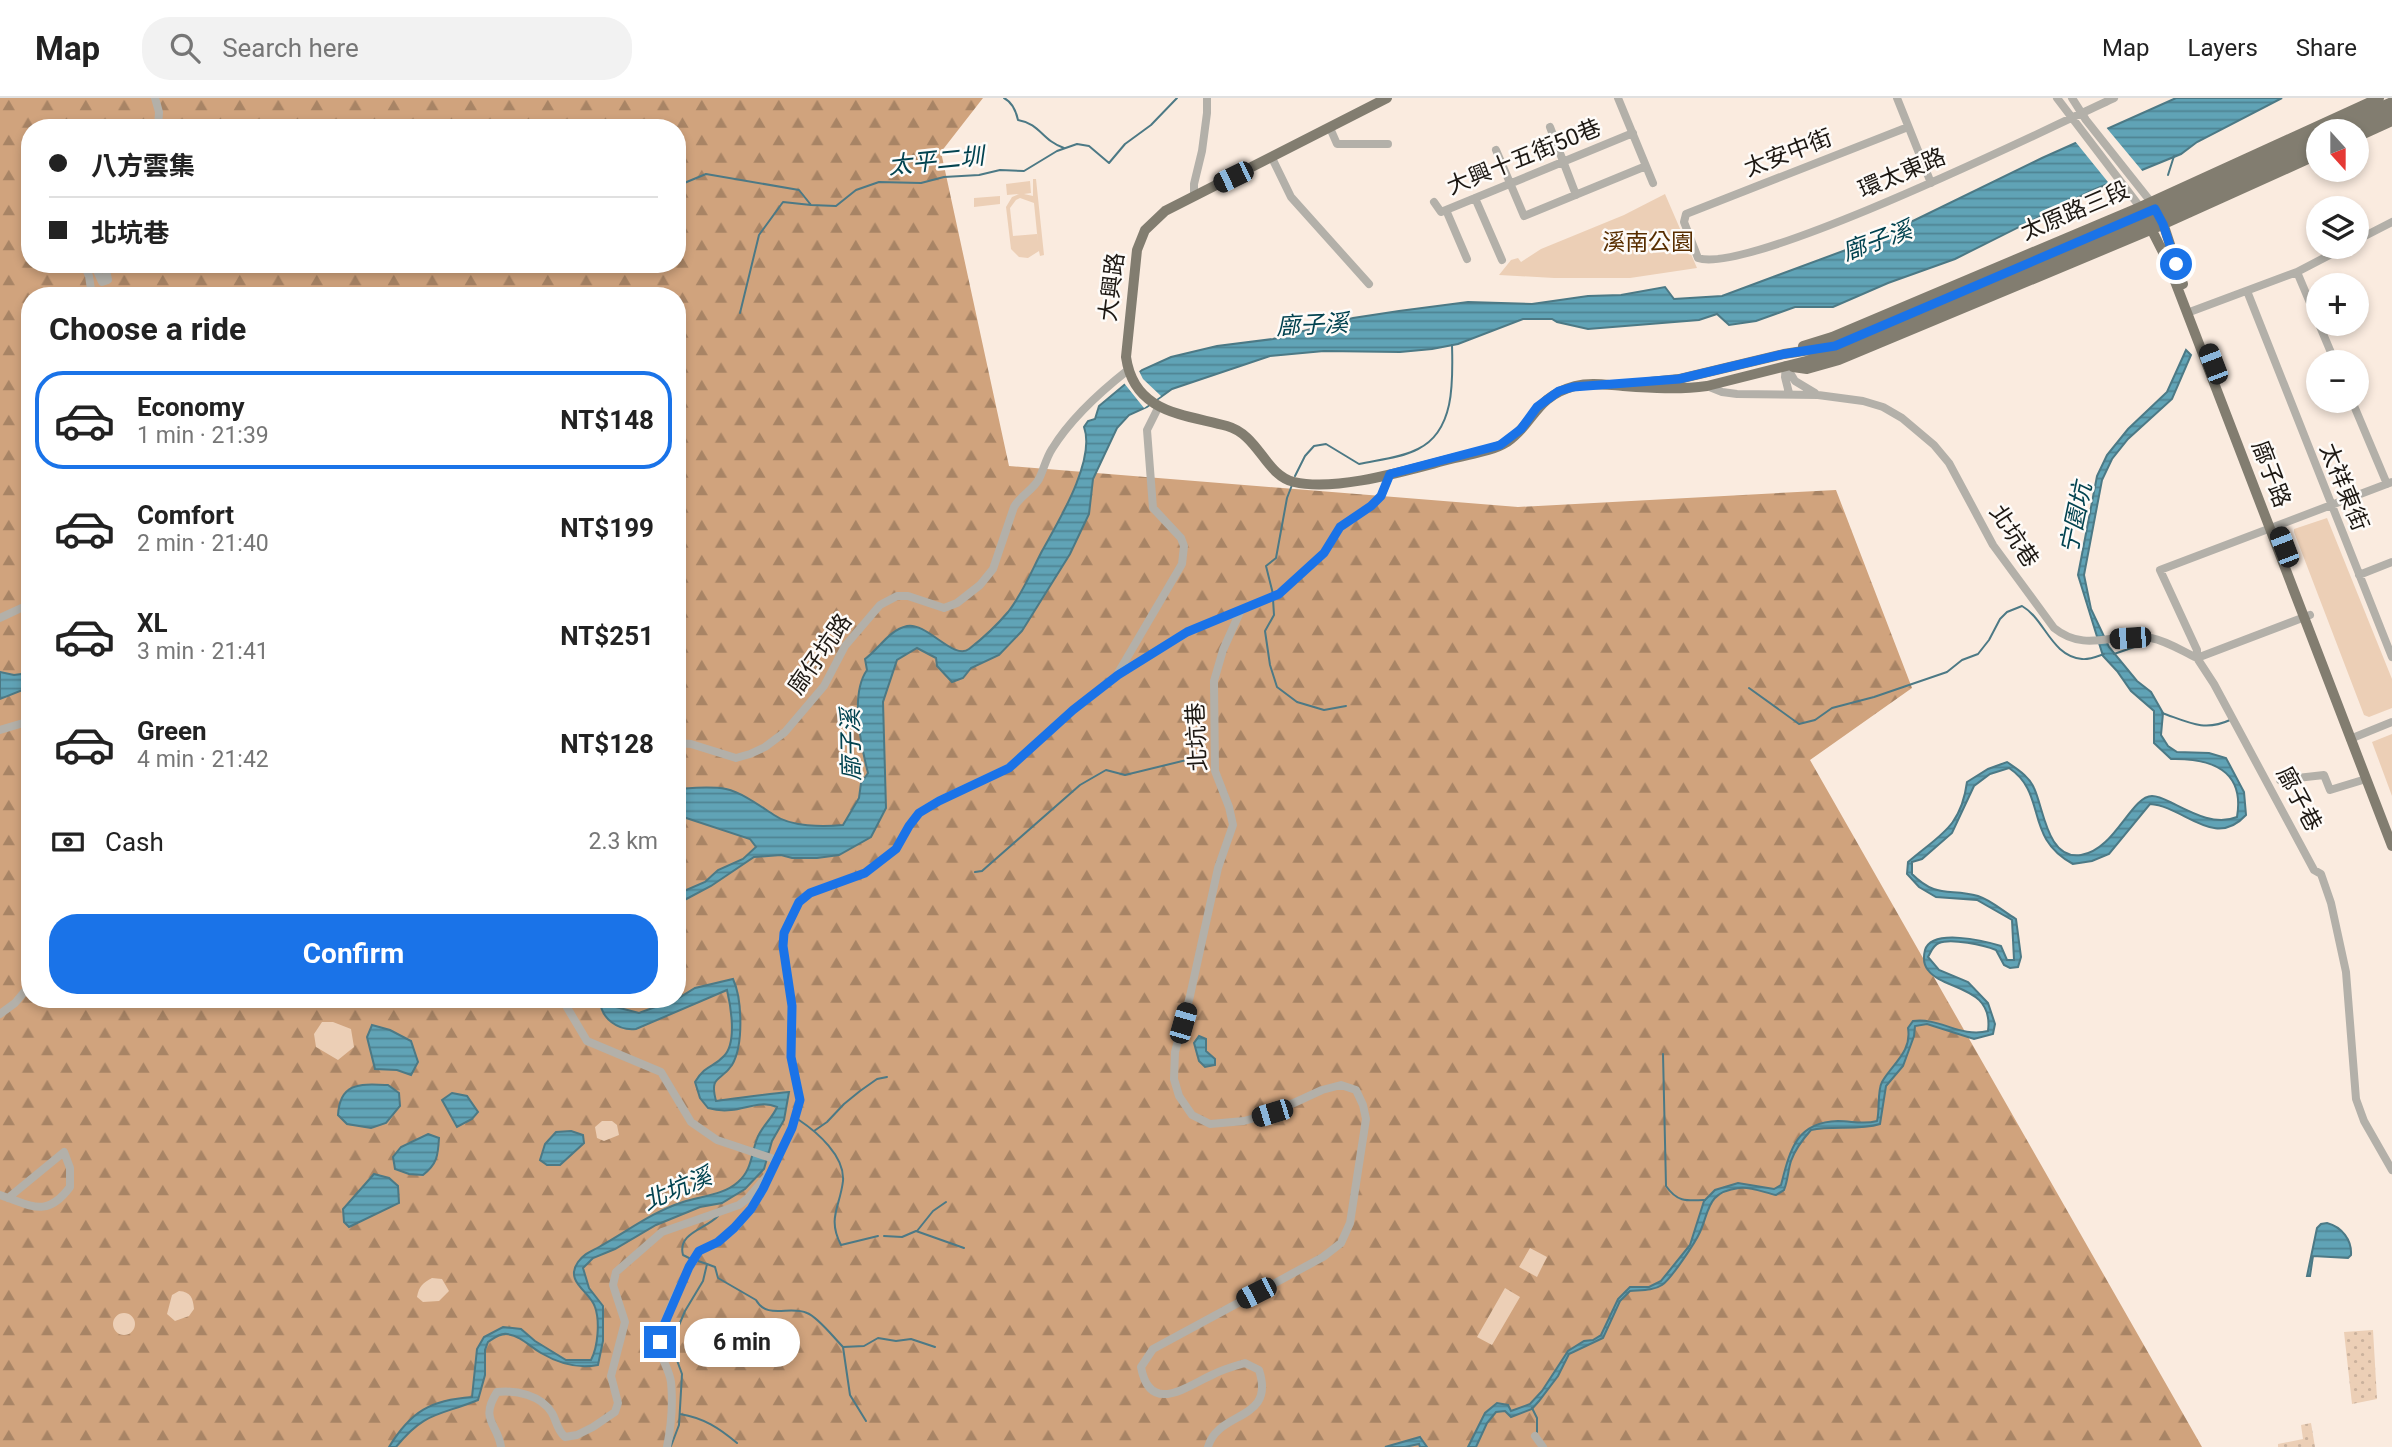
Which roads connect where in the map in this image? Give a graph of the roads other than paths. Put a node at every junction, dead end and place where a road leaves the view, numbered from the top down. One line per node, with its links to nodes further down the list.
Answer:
1 (155, 98): 13 (street)
2 (1207, 98): 34 (street)
3 (1387, 98): 20 (main road, 大興路)
4 (1618, 98): 22 (street)
5 (1897, 98): 19 (street)
6 (2057, 98): 17 (street)
7 (2072, 98): 12 (street)
8 (2114, 98): 12 (street, 環太東路)
9 (2379, 98): 39 (main road, 太原路三段)
10 (2392, 102): 14 (main road)
11 (2392, 111): 15 (main road)
12 (2084, 117): 17 (street, 環太東路); 39 (street)
13 (159, 119)
14 (2353, 119)
15 (2370, 121)
16 (2392, 121): 21 (main road)
17 (2074, 122): 32 (street, 環太東路); 39 (street)
18 (1550, 127): 29 (street)
19 (1908, 127): 32 (street); 42 (street, 太安中街)
20 (1330, 128): 24 (street); 27 (main road, 大興路)
21 (2370, 131)
22 (1633, 133): 29 (street, 大興十五街50巷); 30 (street)
23 (2306, 140): 39 (main road, 太原路三段)
24 (1388, 144)
25 (1496, 150): 33 (street)
26 (2306, 150): 39 (main road, 太原路三段)
27 (1272, 158): 34 (main road, 大興路); 49 (street)
28 (2306, 158): 39 (main road, 太原路三段)
29 (1563, 162): 33 (street, 大興十五街50巷); 35 (street)
30 (1646, 166): 31 (street); 35 (street)
31 (1653, 183)
32 (1931, 183): 42 (street, 環太東路)
33 (1510, 184): 35 (street); 36 (street, 大興十五街50巷)
34 (1194, 195): 54 (main road, 大興路)
35 (1576, 195)
36 (1475, 198): 38 (street, 大興十五街50巷); 45 (street)
37 (1434, 202): 38 (street, 大興十五街50巷)
38 (1447, 210): 43 (street)
39 (2150, 212): 51 (main road, 廍子路); 53 (main road, 太原路三段); 53 (main road, 太原路三段)
40 (2392, 222): 41 (street)
41 (2369, 234)
42 (1698, 258)
43 (1467, 259)
44 (2322, 259): 46 (street)
45 (1502, 260)
46 (2297, 272): 50 (street); 52 (street)
47 (98, 273): 48 (street)
48 (107, 273)
49 (1369, 284)
50 (2247, 290): 51 (street); 63 (street, 太祥東街)
51 (2190, 311): 64 (main road, 廍子路)
52 (2330, 350)
53 (1785, 360): 55 (main road, 太原路三段); 56 (main road, 太原路三段); 57 (street); 58 (street)
54 (1129, 372): 59 (main road); 79 (street, 廍仔坑路)
55 (1602, 384): 56 (main road, 太原路三段); 61 (main road, 太原路三段)
56 (1707, 386): 57 (street)
57 (1789, 393): 58 (street)
58 (1818, 395): 73 (street, 北坑巷)
59 (1156, 407): 61 (main road, 太原路三段); 74 (street)
60 (2358, 413): 62 (street)
61 (1390, 474): 68 (street)
62 (2390, 483): 63 (street)
63 (2330, 504): 64 (street); 66 (street, 太祥東街)
64 (2272, 526): 69 (main road, 廍子路); 73 (street, 廍子巷)
65 (2392, 562): 66 (street)
66 (2359, 575): 71 (street, 太祥東街)
67 (21, 608): 70 (street)
68 (1240, 612): 74 (street); 94 (street, 北坑巷)
69 (2306, 616): 73 (street); 78 (main road, 廍子路)
70 (0, 618)
71 (2389, 639): 72 (street, 太祥東街)
72 (2392, 657)
73 (2197, 658): 88 (street, 廍子巷)
74 (1118, 675): 87 (street)
75 (2392, 722): 78 (street)
76 (21, 724): 77 (street)
77 (0, 730)
78 (2353, 738): 80 (main road, 廍子路); 82 (main road, 廍子路)
79 (686, 744)
80 (2366, 779): 81 (street); 83 (main road, 廍子路)
81 (2280, 780)
82 (2392, 830)
83 (2392, 846)
84 (21, 996): 86 (street)
85 (567, 1008): 87 (street)
86 (0, 1014)
87 (776, 1160): 89 (street)
88 (2392, 1170)
89 (770, 1174): 92 (street); 93 (street)
90 (4, 1196): 90 (street)
91 (1535, 1436): 95 (street)
92 (501, 1447)
93 (667, 1447)
94 (1208, 1447)
95 (1543, 1447)

